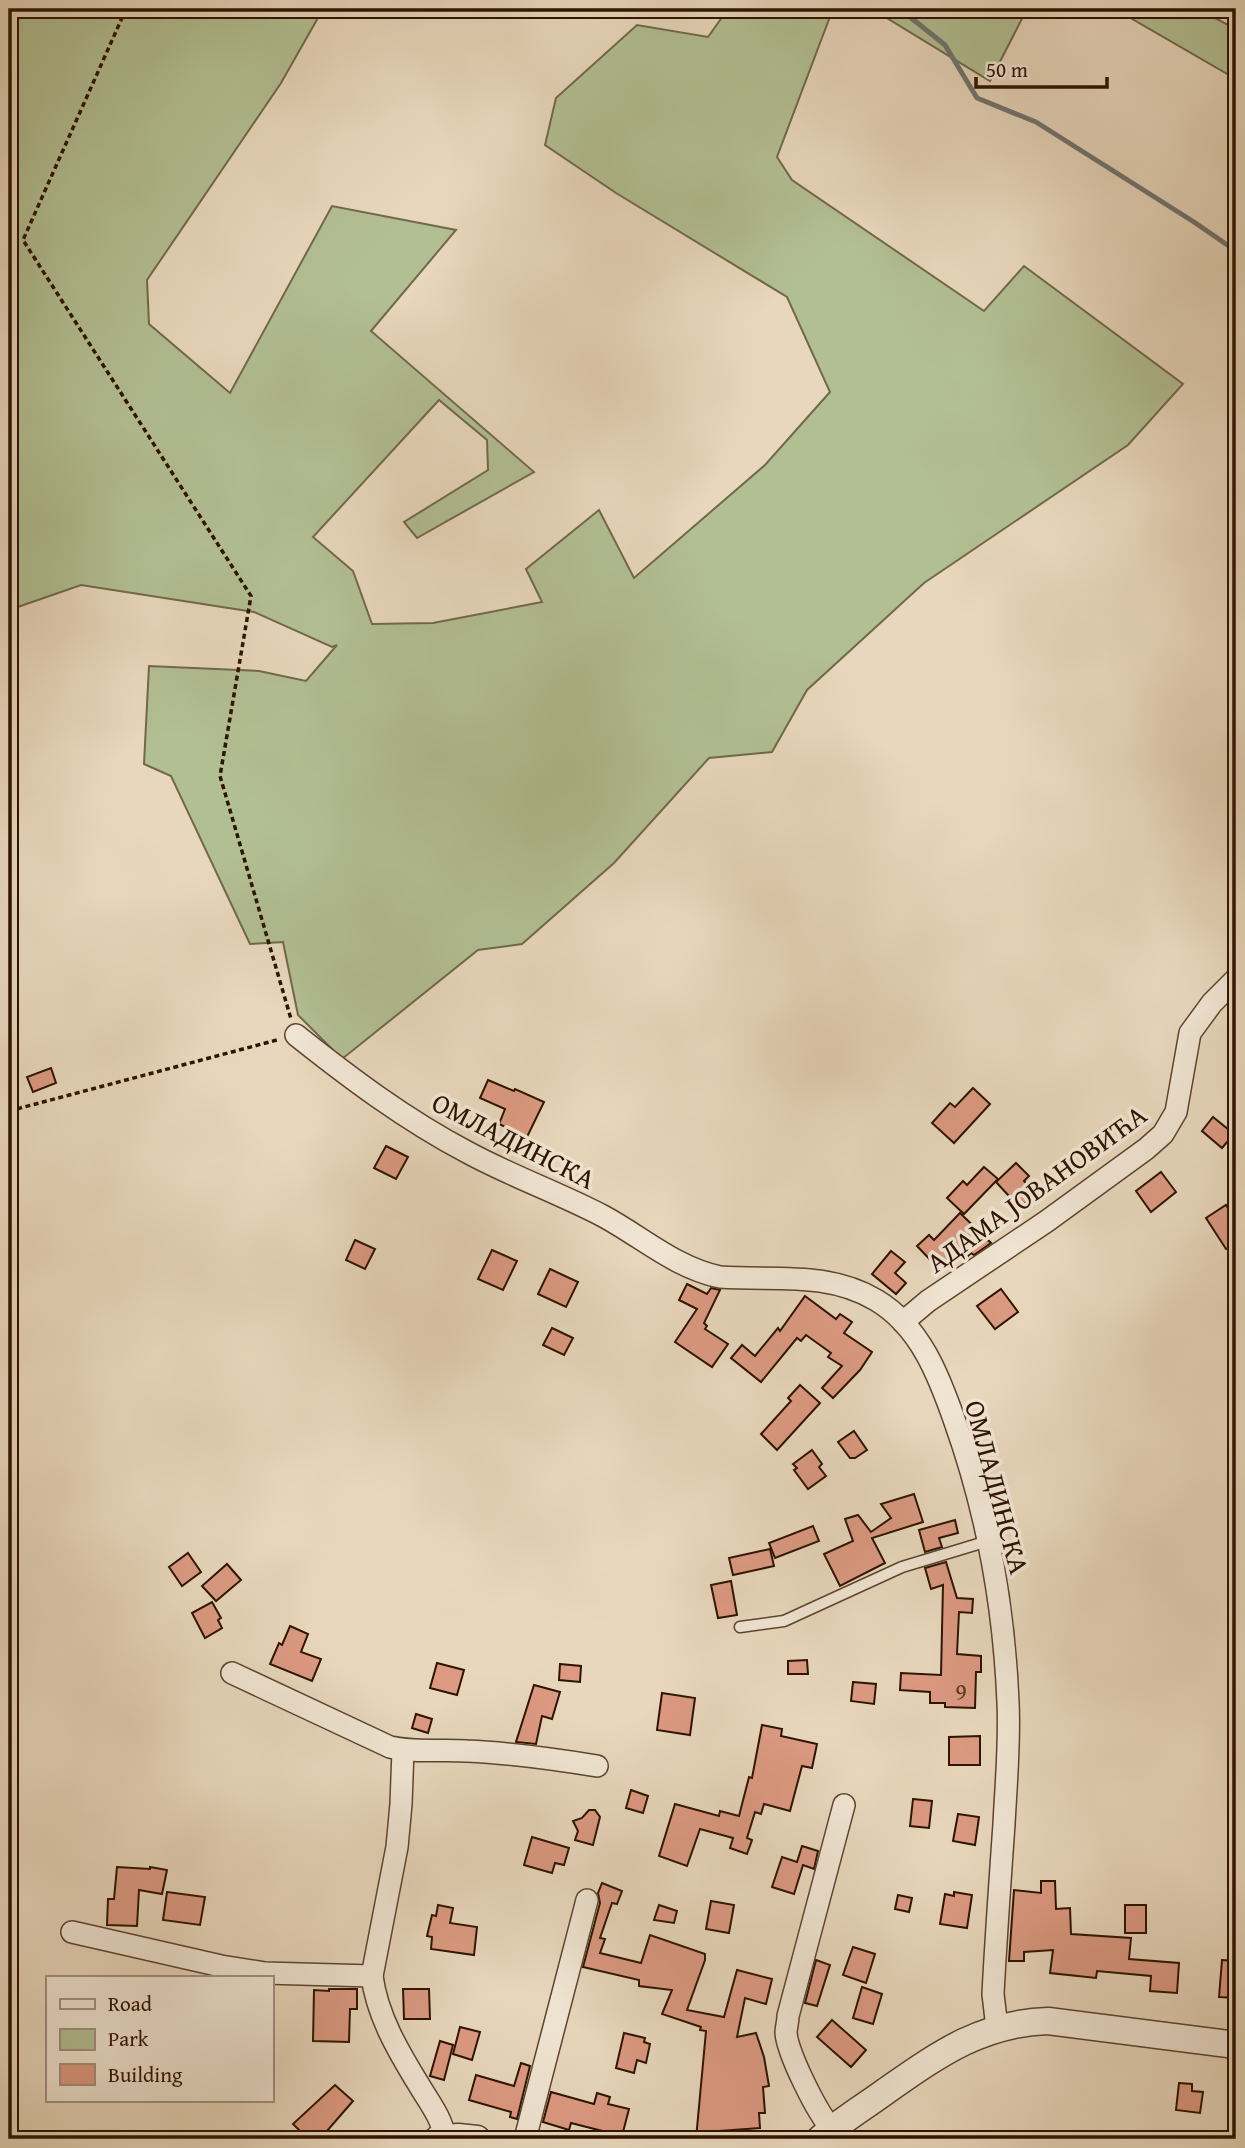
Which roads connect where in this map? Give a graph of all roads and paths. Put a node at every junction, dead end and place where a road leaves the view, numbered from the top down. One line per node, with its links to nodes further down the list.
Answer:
1 (126, 9): 3 (path)
2 (1236, 979): 5 (street, АДАМА ЈОВАНОВИЋА)
3 (296, 1035): 4 (path); 5 (street, ОМЛАДИНСКА)
4 (9, 1111)
5 (903, 1322): 6 (street, ОМЛАДИНСКА)
6 (988, 1541): 7 (lane); 15 (street, ОМЛАДИНСКА)
7 (740, 1627)
8 (232, 1673): 9 (street)
9 (402, 1750): 10 (street); 14 (street)
10 (597, 1766)
11 (844, 1805): 17 (street)
12 (587, 1900): 20 (street)
13 (72, 1932): 14 (street)
14 (372, 1976): 18 (street)
15 (997, 2028): 16 (street); 17 (street)
16 (1236, 2045)
17 (826, 2134)
18 (442, 2138): 19 (street)
19 (477, 2139)
20 (525, 2139)

